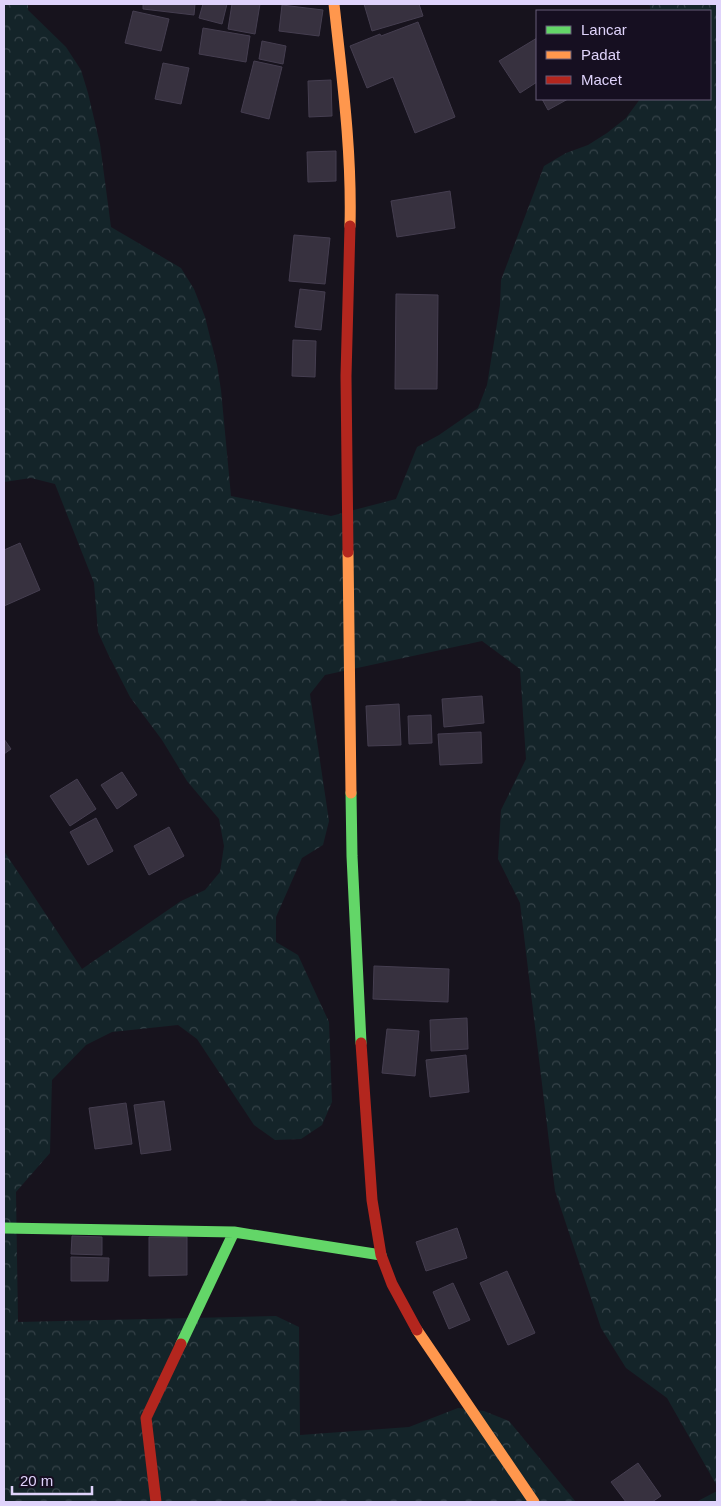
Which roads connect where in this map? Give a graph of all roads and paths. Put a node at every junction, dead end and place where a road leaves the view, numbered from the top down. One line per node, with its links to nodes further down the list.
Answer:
1 (334, 4): 4 (street)
2 (4, 1228): 3 (street)
3 (234, 1232): 4 (street); 5 (street)
4 (381, 1255): 6 (street)
5 (156, 1502)
6 (534, 1502)

